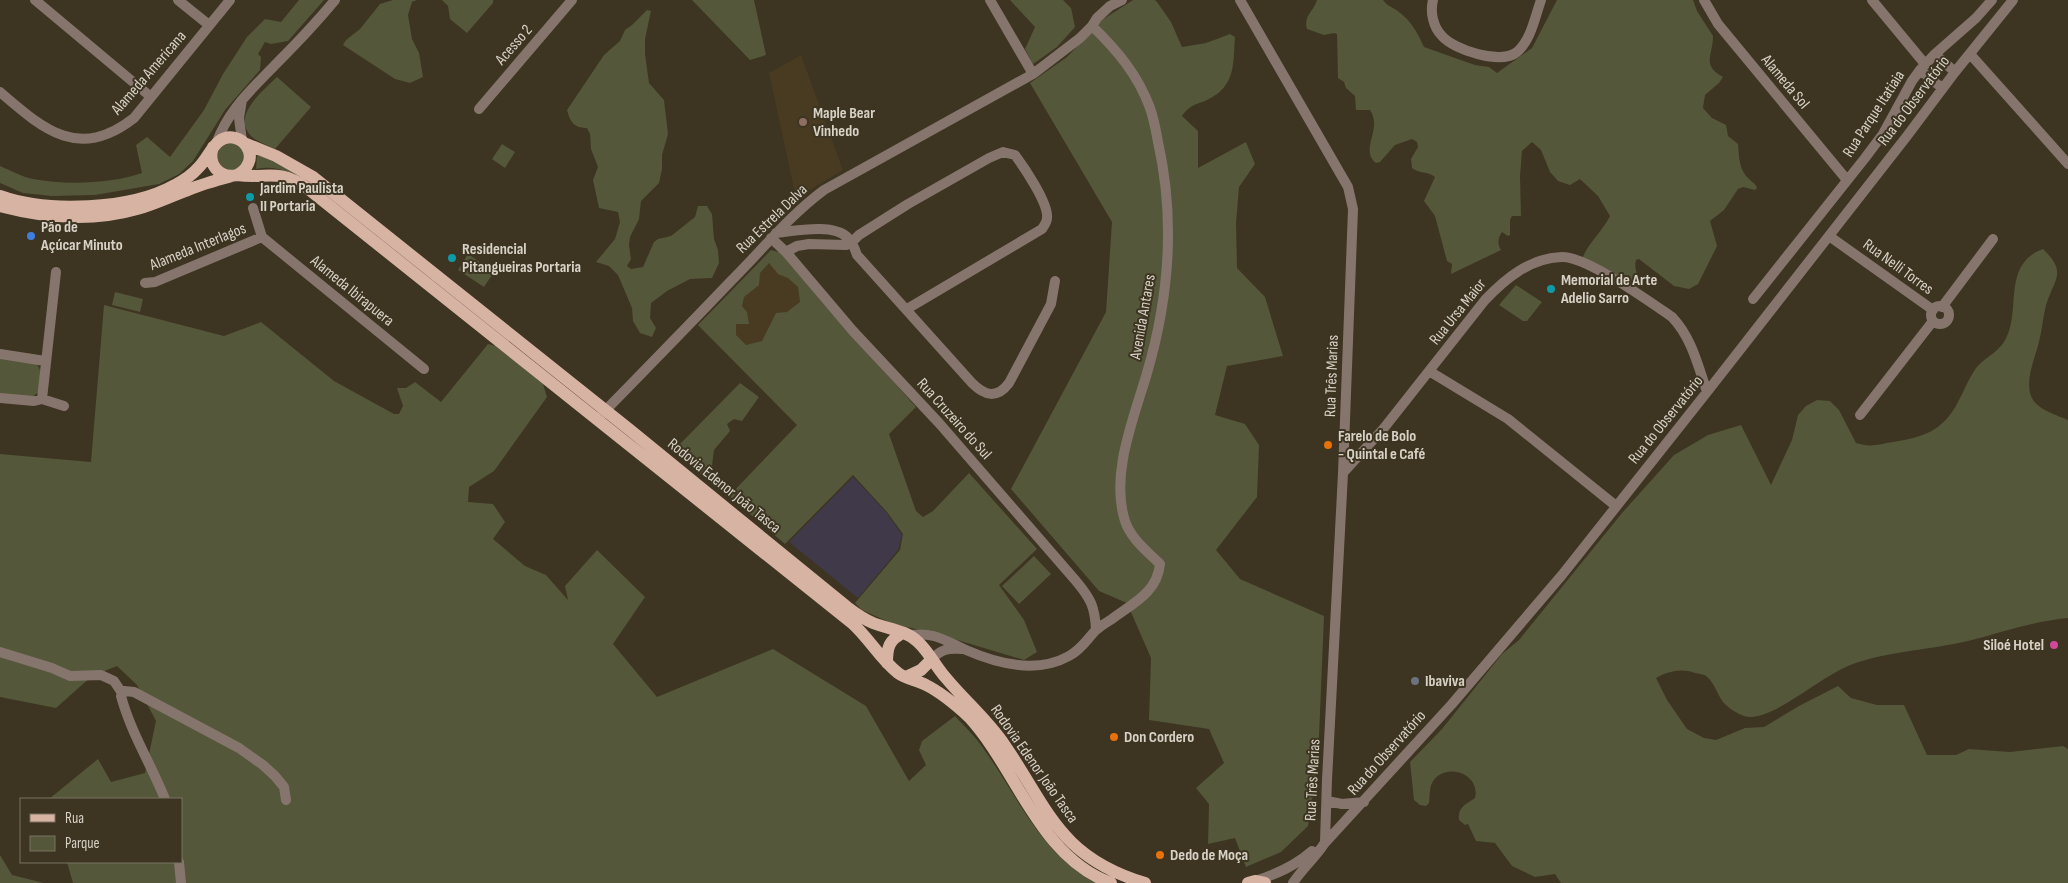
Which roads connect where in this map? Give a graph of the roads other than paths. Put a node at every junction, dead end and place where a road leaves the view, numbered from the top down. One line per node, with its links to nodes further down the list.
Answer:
1 (34, 0): 24 (street)
2 (178, 0): 15 (street)
3 (230, 0): 15 (street, Alameda Americana)
4 (335, 0): 25 (street)
5 (572, 0): 26 (street, Acesso 2)
6 (990, 0): 21 (street)
7 (1122, 0): 16 (street, Rua Estrela Dalva)
8 (1240, 0): 59 (street, Rua Três Marias)
9 (1433, 0): 10 (street)
10 (1541, 0)
11 (1704, 0): 31 (street, Alameda Sol)
12 (1872, 0): 19 (street)
13 (1992, 0): 17 (street, Rua Parque Itatiaia)
14 (2014, 0): 18 (street, Rua do Observatório)
15 (209, 25): 24 (street, Alameda Americana)
16 (1092, 26): 21 (street, Rua Estrela Dalva); 62 (street, Avenida Antares)
17 (1935, 54): 19 (street, Rua Parque Itatiaia); 20 (street)
18 (1970, 54): 20 (street, Rua do Observatório); 29 (street)
19 (1923, 67): 22 (street); 31 (street, Rua Parque Itatiaia)
20 (1955, 72): 22 (street, Rua do Observatório)
21 (1033, 74): 35 (street, Rua Estrela Dalva)
22 (1942, 88): 36 (street, Rua do Observatório)
23 (0, 92): 24 (street, Alameda Americana)
24 (151, 97)
25 (242, 99): 27 (street); 28 (street)
26 (479, 109)
27 (243, 142): 28 (main road); 30 (main road); 56 (main road, Rodovia Edenor João Tasca)
28 (214, 146): 30 (main road); 32 (main road)
29 (2068, 164)
30 (234, 176): 33 (main road, Rodovia Edenor João Tasca); 56 (main road, Rodovia Edenor João Tasca)
31 (1847, 180): 44 (street, Rua Parque Itatiaia)
32 (0, 196)
33 (0, 206)
34 (253, 208): 37 (street)
35 (774, 236): 39 (street); 40 (street, Rua Cruzeiro do Sul); 56 (street, Rua Estrela Dalva)
36 (1829, 236): 46 (street, Rua Nelli Torres); 52 (street, Rua do Observatório)
37 (262, 237): 43 (street, Alameda Interlagos); 50 (street, Alameda Ibirapuera)
38 (1993, 239): 46 (street)
39 (852, 242): 40 (street); 45 (street); 45 (street)
40 (786, 252): 62 (street, Rua Cruzeiro do Sul)
41 (56, 272): 49 (street)
42 (1056, 281): 45 (street)
43 (144, 283)
44 (1753, 299)
45 (907, 309)
46 (1937, 309): 47 (street); 47 (street)
47 (1933, 321): 57 (street)
48 (0, 354): 49 (street)
49 (45, 361): 54 (street)
50 (424, 368)
51 (1429, 371): 52 (street, Rua Ursa Maior); 58 (street, Rua Ursa Maior); 61 (street)
52 (1707, 392): 61 (street, Rua do Observatório)
53 (0, 398): 54 (street)
54 (42, 399): 55 (street)
55 (64, 406)
56 (601, 414): 63 (main road, Rodovia Edenor João Tasca); 67 (main road, Rodovia Edenor João Tasca)
57 (1860, 415)
58 (1357, 460): 59 (street); 60 (street, Rua Ursa Maior)
59 (1344, 462): 60 (street, Rua Três Marias)
60 (1343, 473): 72 (street, Rua Três Marias)
61 (1616, 506): 73 (street, Rua do Observatório)
62 (1096, 630): 64 (street)
63 (906, 634): 64 (street); 66 (main road, Rodovia Edenor João Tasca); 67 (main road)
64 (966, 650): 66 (street)
65 (0, 652): 69 (street)
66 (931, 660): 68 (main road); 79 (main road, Rodovia Edenor João Tasca)
67 (887, 663): 68 (main road, Rodovia Edenor João Tasca)
68 (906, 677): 78 (main road, Rodovia Edenor João Tasca)
69 (122, 693): 70 (street); 71 (street)
70 (165, 798)
71 (286, 800)
72 (1327, 801): 73 (street); 74 (street, Rua Três Marias)
73 (1364, 802): 74 (street, Rua do Observatório)
74 (1325, 843): 76 (street, Rua do Observatório); 80 (street, Rua do Observatório)
75 (180, 863): 77 (street)
76 (1253, 882)
77 (182, 883)
78 (1111, 883)
79 (1145, 883)
80 (1293, 883)

